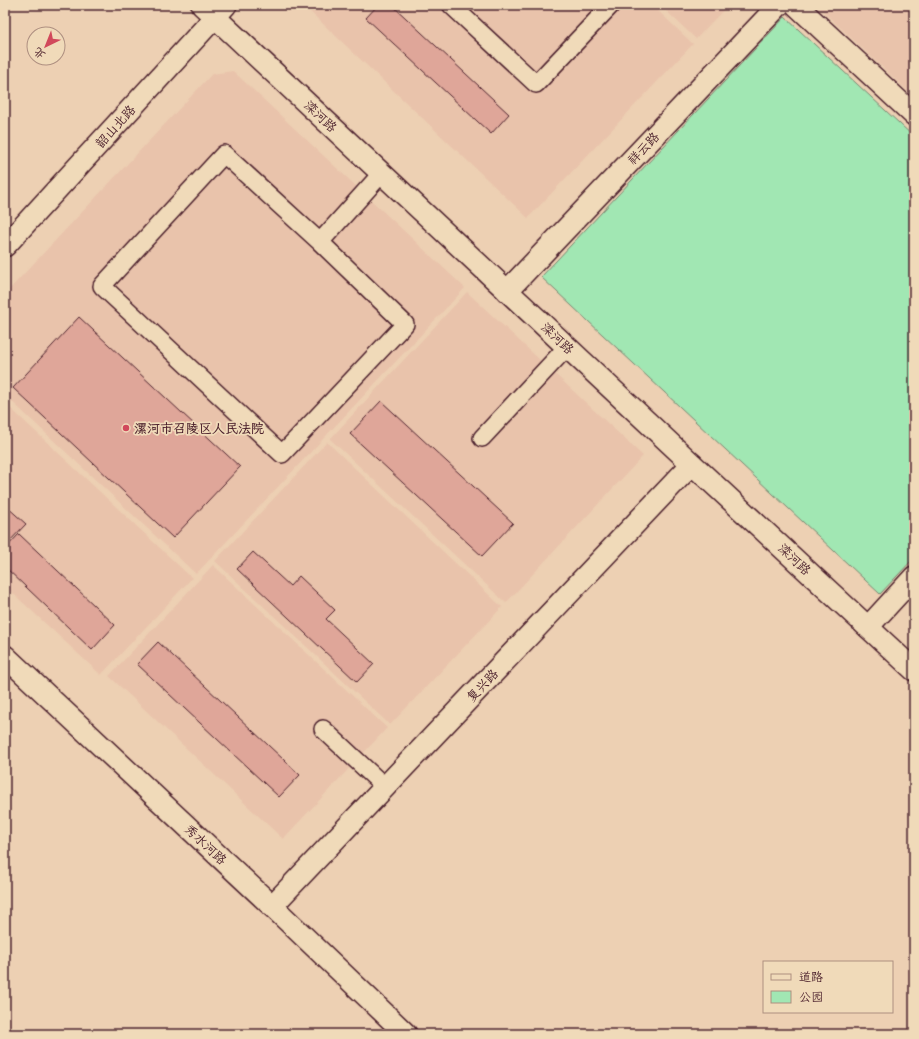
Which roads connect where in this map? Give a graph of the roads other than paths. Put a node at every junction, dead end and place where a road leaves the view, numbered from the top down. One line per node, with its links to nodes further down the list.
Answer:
1 (451, 5): 2 (street)
2 (611, 5)
3 (779, 5): 10 (street, 祥云路)
4 (796, 5): 6 (street)
5 (214, 9): 7 (street, 滦河路); 9 (street, 韶山北路)
6 (914, 115)
7 (382, 173): 8 (street); 10 (street, 滦河路)
8 (320, 242): 8 (street)
9 (5, 246)
10 (507, 291): 11 (street, 滦河路)
11 (567, 347): 12 (street); 13 (street, 滦河路)
12 (482, 438)
13 (692, 464): 15 (street, 滦河路); 19 (street, 复兴路)
14 (914, 577): 15 (street)
15 (868, 627): 17 (street, 滦河路)
16 (5, 656): 20 (street, 秀水河路)
17 (914, 670)
18 (323, 729): 19 (street)
19 (385, 787): 20 (street, 复兴路)
20 (272, 906): 21 (street, 秀水河路)
21 (406, 1034)

